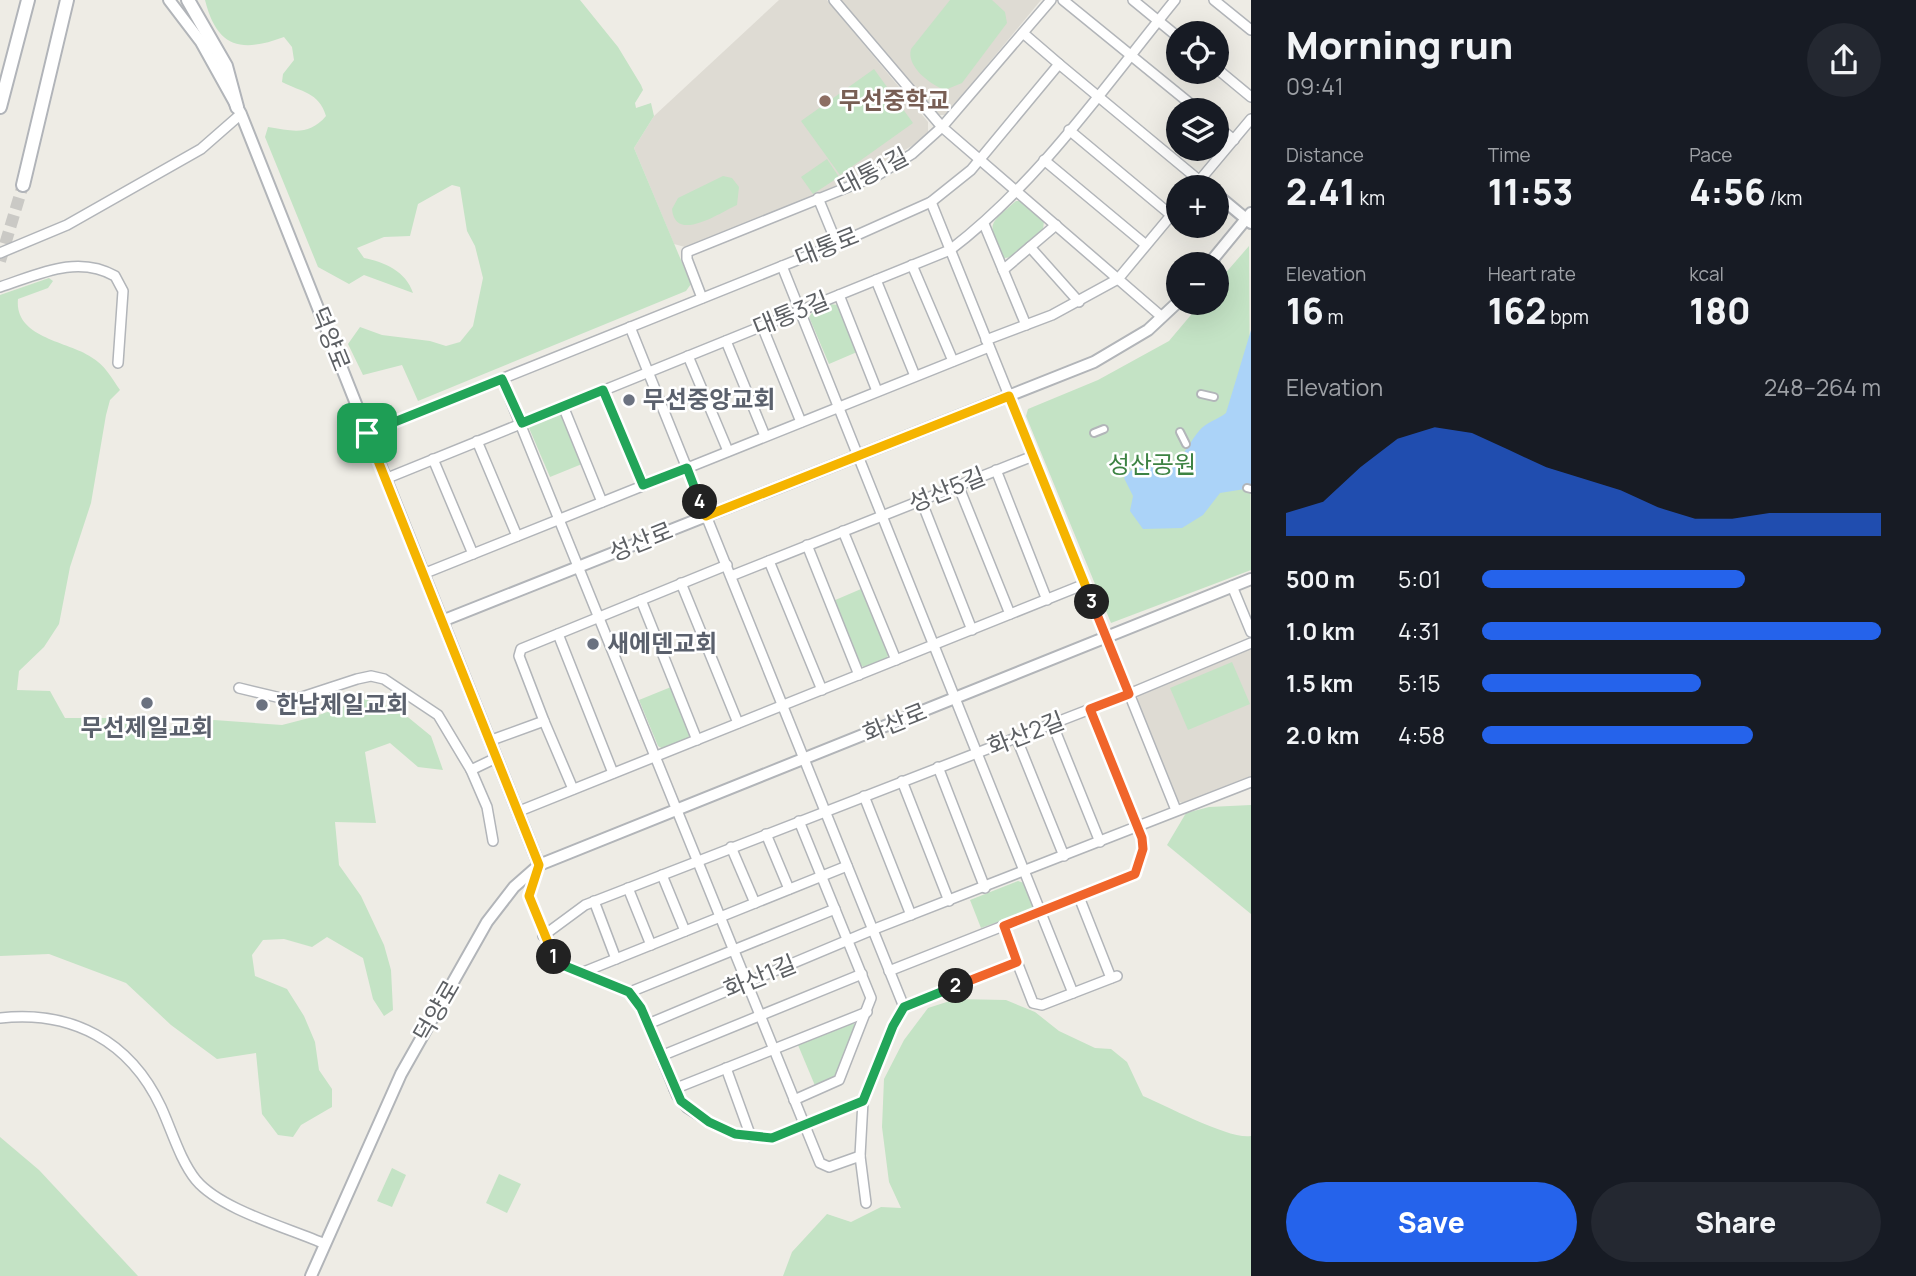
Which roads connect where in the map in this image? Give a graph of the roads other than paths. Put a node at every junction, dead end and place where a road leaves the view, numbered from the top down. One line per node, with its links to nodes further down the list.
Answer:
1 (27, 0): 21 (main road)
2 (66, 0): 32 (main road)
3 (169, 0): 22 (street, 덕양로)
4 (188, 0): 22 (main road)
5 (834, 0): 24 (street)
6 (1051, 0): 14 (street, 대통1길)
7 (1063, 0): 15 (street)
8 (1133, 0): 11 (street)
9 (1175, 0): 11 (street, 대통3길)
10 (1214, 0): 13 (street)
11 (1158, 21): 12 (street); 15 (street, 대통3길)
12 (1166, 27)
13 (1251, 30)
14 (1023, 33): 16 (street); 24 (street, 대통1길)
15 (1130, 55): 18 (street, 대통3길); 20 (street)
16 (1059, 64): 18 (street); 28 (street, 대통로)
17 (1229, 79): 19 (street)
18 (1097, 96): 25 (street, 대통3길); 30 (street)
19 (1251, 97)
20 (1183, 98)
21 (0, 107)
22 (239, 111): 47 (street); 82 (street, 덕양로)
23 (1251, 119): 27 (street)
24 (943, 127): 28 (street); 34 (street, 대통1길)
25 (1069, 130): 29 (street, 대통3길); 37 (street)
26 (1229, 136): 27 (street)
27 (1234, 140): 31 (street)
28 (980, 159): 33 (street); 35 (street, 대통로)
29 (1044, 160): 33 (street, 대통3길); 43 (street)
30 (1188, 175)
31 (1208, 175)
32 (23, 185)
33 (1018, 192): 40 (street, 대통3길); 41 (street)
34 (818, 198): 42 (street); 55 (street, 대통1길)
35 (930, 202): 42 (street, 대통로); 45 (street)
36 (1229, 203): 38 (street)
37 (1166, 211)
38 (1249, 218): 46 (street)
39 (1166, 221): 43 (street)
40 (984, 224): 45 (street, 대통3길); 50 (street)
41 (1056, 225): 44 (street); 51 (street)
42 (837, 244): 49 (street, 대통로)
43 (1146, 245): 51 (street)
44 (1030, 247): 50 (street); 56 (street)
45 (950, 250): 48 (street, 대통3길); 64 (street)
46 (1219, 252)
47 (0, 253)
48 (912, 265): 52 (street, 대통3길); 66 (street)
49 (782, 266): 55 (street, 대통로); 57 (street)
50 (1003, 270): 60 (street)
51 (1118, 279): 56 (street); 59 (street)
52 (876, 280): 54 (street, 대통3길); 69 (street)
53 (0, 288): 67 (street)
54 (839, 295): 57 (street, 대통3길); 72 (street)
55 (702, 298): 62 (street, 대통로)
56 (1079, 302): 60 (street)
57 (801, 310): 61 (street, 대통3길); 77 (street)
58 (1166, 313): 59 (street, 성산로)
59 (1162, 317): 74 (street, 성산로)
60 (1026, 325): 64 (street)
61 (762, 326): 63 (street, 대통3길); 78 (street)
62 (630, 327): 68 (street); 70 (street, 대통로)
63 (726, 341): 65 (street, 대통3길); 84 (street)
64 (988, 343): 66 (street); 74 (street)
65 (688, 356): 68 (street, 대통3길); 87 (street)
66 (953, 361): 69 (street)
67 (118, 363)
68 (649, 372): 71 (street, 대통3길); 91 (street)
69 (915, 376): 72 (street)
70 (502, 379): 79 (street); 82 (street, 대통로)
71 (603, 390): 76 (street, 대통3길); 94 (street)
72 (877, 391): 77 (street)
73 (1201, 394): 75 (street)
74 (1009, 396): 88 (street, 성산로); 89 (street)
75 (1214, 397)
76 (563, 406): 79 (street, 대통3길); 97 (street)
77 (840, 406): 78 (street); 88 (street)
78 (802, 422): 84 (street)
79 (522, 423): 85 (street, 대통3길); 100 (street)
80 (1104, 429): 83 (street)
81 (1180, 432): 86 (street)
82 (367, 433): 93 (street, 덕양로)
83 (1094, 433)
84 (765, 436): 87 (street)
85 (477, 441): 90 (street, 대통3길); 102 (street)
86 (1186, 444)
87 (728, 452): 91 (street)
88 (859, 456): 98 (street); 99 (street, 성산로)
89 (1033, 456): 92 (street, 성산5길); 112 (street)
90 (433, 459): 93 (street, 대통3길); 104 (street)
91 (687, 468): 94 (street); 99 (street)
92 (996, 470): 95 (street, 성산5길); 115 (street)
93 (385, 479): 108 (street, 덕양로)
94 (643, 485): 97 (street)
95 (958, 485): 96 (street, 성산5길); 116 (street)
96 (921, 500): 98 (street, 성산5길); 119 (street)
97 (602, 502): 100 (street)
98 (883, 515): 101 (street, 성산5길); 124 (street)
99 (706, 516): 106 (street); 107 (street, 성산로)
100 (560, 519): 102 (street); 107 (street)
101 (843, 531): 103 (street, 성산5길); 125 (street)
102 (517, 536): 104 (street)
103 (807, 545): 105 (street, 성산5길); 126 (street)
104 (473, 554): 108 (street)
105 (769, 561): 109 (street, 성산5길); 128 (street)
106 (727, 565): 109 (street); 111 (street)
107 (579, 567): 117 (street); 118 (street, 성산로)
108 (423, 574): 118 (street, 덕양로)
109 (731, 576): 131 (street)
110 (1251, 579): 113 (street, 화산로)
111 (681, 583): 114 (street); 134 (street)
112 (1085, 584): 115 (street); 122 (street)
113 (1232, 586): 120 (street); 122 (street, 화산로)
114 (641, 600): 117 (street); 137 (street)
115 (1047, 600): 116 (street)
116 (1010, 614): 119 (street)
117 (600, 617): 121 (street); 140 (street)
118 (442, 621): 138 (street, 덕양로)
119 (972, 630): 124 (street)
120 (1251, 632)
121 (558, 634): 133 (street); 145 (street)
122 (1107, 638): 129 (street); 130 (street, 화산로)
123 (1251, 643): 129 (street, 화산2길)
124 (933, 645): 125 (street); 130 (street)
125 (895, 660): 126 (street)
126 (859, 675): 128 (street)
127 (239, 688): 144 (street)
128 (822, 690): 131 (street)
129 (1129, 694): 132 (street, 화산2길); 150 (street)
130 (955, 698): 139 (street); 142 (street, 화산로)
131 (782, 706): 134 (street); 142 (street)
132 (1090, 709): 135 (street, 화산2길); 155 (street)
133 (544, 721): 138 (street); 148 (street)
134 (738, 723): 137 (street)
135 (1052, 723): 136 (street, 화산2길); 158 (street)
136 (1016, 737): 139 (street, 화산2길); 160 (street)
137 (698, 740): 140 (street)
138 (489, 741): 141 (street, 덕양로)
139 (977, 752): 143 (street, 화산2길); 164 (street)
140 (655, 757): 145 (street); 151 (street)
141 (496, 758): 144 (street); 153 (street, 덕양로)
142 (804, 761): 151 (street, 화산로); 152 (street)
143 (938, 767): 146 (street, 화산2길); 168 (street)
144 (471, 770): 157 (street)
145 (613, 773): 148 (street)
146 (902, 781): 149 (street, 화산2길); 172 (street)
147 (1251, 782): 150 (street, 화산1길)
148 (573, 789): 153 (street)
149 (864, 796): 152 (street, 화산2길); 176 (street)
150 (1176, 810): 155 (street, 화산1길)
151 (677, 811): 161 (street); 162 (street, 화산로)
152 (824, 811): 154 (street, 화산2길); 163 (street)
153 (517, 812): 162 (street, 덕양로)
154 (799, 821): 156 (street, 화산2길); 166 (street)
155 (1138, 826): 158 (street, 화산1길); 170 (street)
156 (766, 834): 159 (street, 화산2길); 169 (street)
157 (493, 841)
158 (1100, 842): 160 (street, 화산1길)
159 (731, 848): 161 (street, 화산2길); 173 (street)
160 (1064, 856): 164 (street, 화산1길)
161 (698, 861): 165 (street, 화산2길); 177 (street)
162 (539, 865): 181 (street); 208 (street, 덕양로)
163 (846, 866): 166 (street); 179 (street)
164 (1024, 872): 168 (street, 화산1길); 175 (street)
165 (662, 875): 167 (street, 화산2길); 180 (street)
166 (822, 876): 169 (street); 174 (street)
167 (628, 888): 171 (street, 화산2길); 183 (street)
168 (985, 888): 172 (street, 화산1길)
169 (789, 889): 173 (street)
170 (1079, 897): 175 (street); 192 (street)
171 (594, 901): 181 (street, 화산2길); 185 (street)
172 (949, 901): 176 (street, 화산1길)
173 (755, 903): 177 (street)
174 (835, 909): 182 (street); 184 (street)
175 (1040, 912): 178 (street); 192 (street)
176 (911, 915): 179 (street, 화산1길)
177 (720, 917): 180 (street); 184 (street)
178 (1004, 926): 186 (street); 187 (street)
179 (872, 930): 182 (street, 화산1길); 187 (street)
180 (685, 931): 183 (street)
181 (543, 936): 188 (street)
182 (849, 940): 189 (street); 190 (street, 화산1길)
183 (651, 945): 185 (street)
184 (733, 949): 190 (street); 191 (street)
185 (616, 959): 188 (street)
186 (1017, 962): 192 (street); 193 (street)
187 (889, 971): 193 (street)
188 (582, 973): 191 (street)
189 (862, 974): 194 (street); 195 (street)
190 (747, 982): 195 (street); 197 (street, 화산1길)
191 (629, 992): 197 (street)
192 (1073, 993)
193 (904, 1007): 203 (street)
194 (867, 1012): 198 (street); 202 (street)
195 (760, 1016): 198 (street); 199 (street)
196 (0, 1018): 208 (street)
197 (648, 1024): 199 (street)
198 (774, 1049): 200 (street); 202 (street)
199 (661, 1056): 201 (street)
200 (726, 1069): 201 (street); 205 (street)
201 (674, 1089): 205 (street)
202 (794, 1100): 204 (street)
203 (863, 1101): 204 (street); 206 (street)
204 (803, 1124): 205 (street); 206 (street)
205 (751, 1137)
206 (860, 1156): 207 (street)
207 (866, 1203)
208 (325, 1244): 209 (street, 덕양로)
209 (311, 1276)

